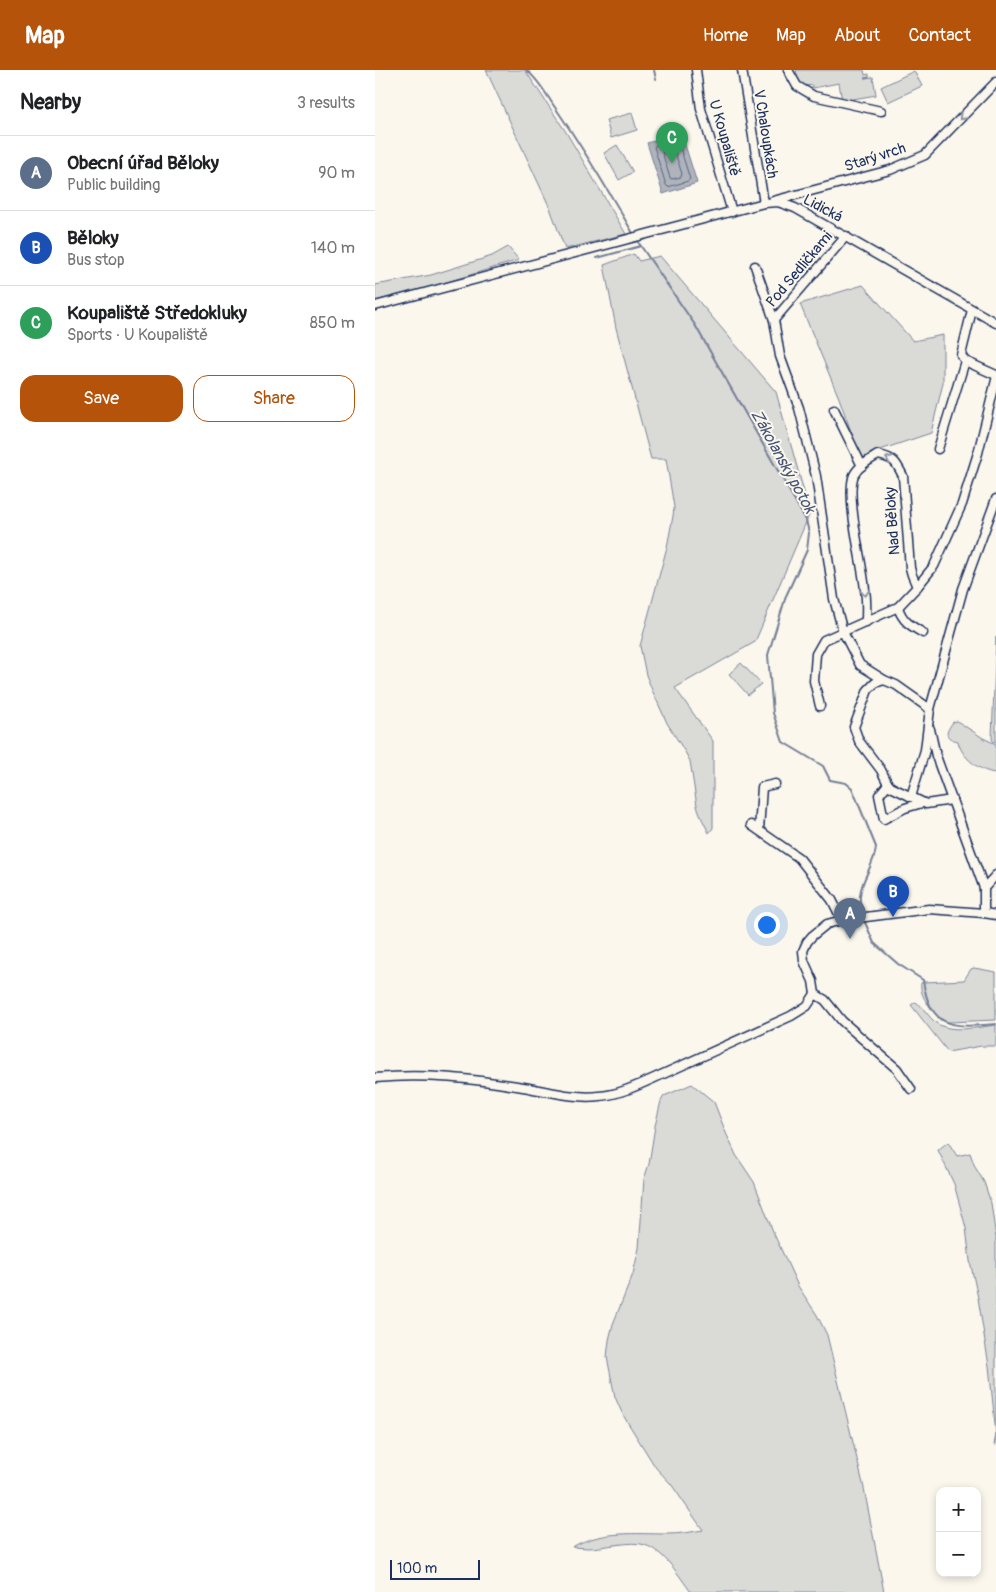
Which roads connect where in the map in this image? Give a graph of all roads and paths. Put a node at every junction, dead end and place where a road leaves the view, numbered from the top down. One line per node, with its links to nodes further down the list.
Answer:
1 (696, 70): 7 (street, U Koupaliště)
2 (742, 70): 6 (street, V Chaloupkách)
3 (788, 70): 5 (street)
4 (996, 82): 6 (street, Starý vrch, one-way to 6)
5 (881, 111)
6 (764, 203): 7 (street, Lidická); 8 (street, Lidická)
7 (732, 212): 10 (street, Lidická)
8 (845, 236): 11 (street, Lidická); 12 (street, Pod Sedličkami)
9 (755, 266): 12 (street, Pod Sedličkami)
10 (375, 306)
11 (972, 310): 13 (street, Lidická); 14 (street)
12 (774, 320): 24 (street, Pod Sedličkami)
13 (996, 323)
14 (965, 361): 15 (street); 18 (street)
15 (996, 375)
16 (996, 380): 21 (street)
17 (834, 409): 19 (street)
18 (938, 449)
19 (861, 466): 21 (street, Nad Běloky, one-way to 19); 23 (street, one-way to 23)
20 (996, 499): 28 (street)
21 (917, 587): 22 (street)
22 (898, 607): 23 (street); 25 (street)
23 (865, 622): 24 (street)
24 (843, 632): 26 (street); 27 (street)
25 (923, 633)
26 (884, 680): 28 (street); 31 (street)
27 (820, 706)
28 (930, 709): 29 (street)
29 (929, 726): 32 (street); 33 (street)
30 (775, 784): 36 (street)
31 (888, 784): 32 (street); 34 (street)
32 (911, 797): 34 (street)
33 (952, 800): 34 (street); 38 (street)
34 (922, 803)
35 (751, 825): 36 (street)
36 (759, 830): 41 (street)
37 (996, 875): 38 (street)
38 (984, 888): 39 (street)
39 (984, 913): 40 (street); 41 (street)
40 (996, 915)
41 (842, 920): 42 (street)
42 (815, 994): 43 (street); 44 (street)
43 (375, 1078)
44 (911, 1089)

